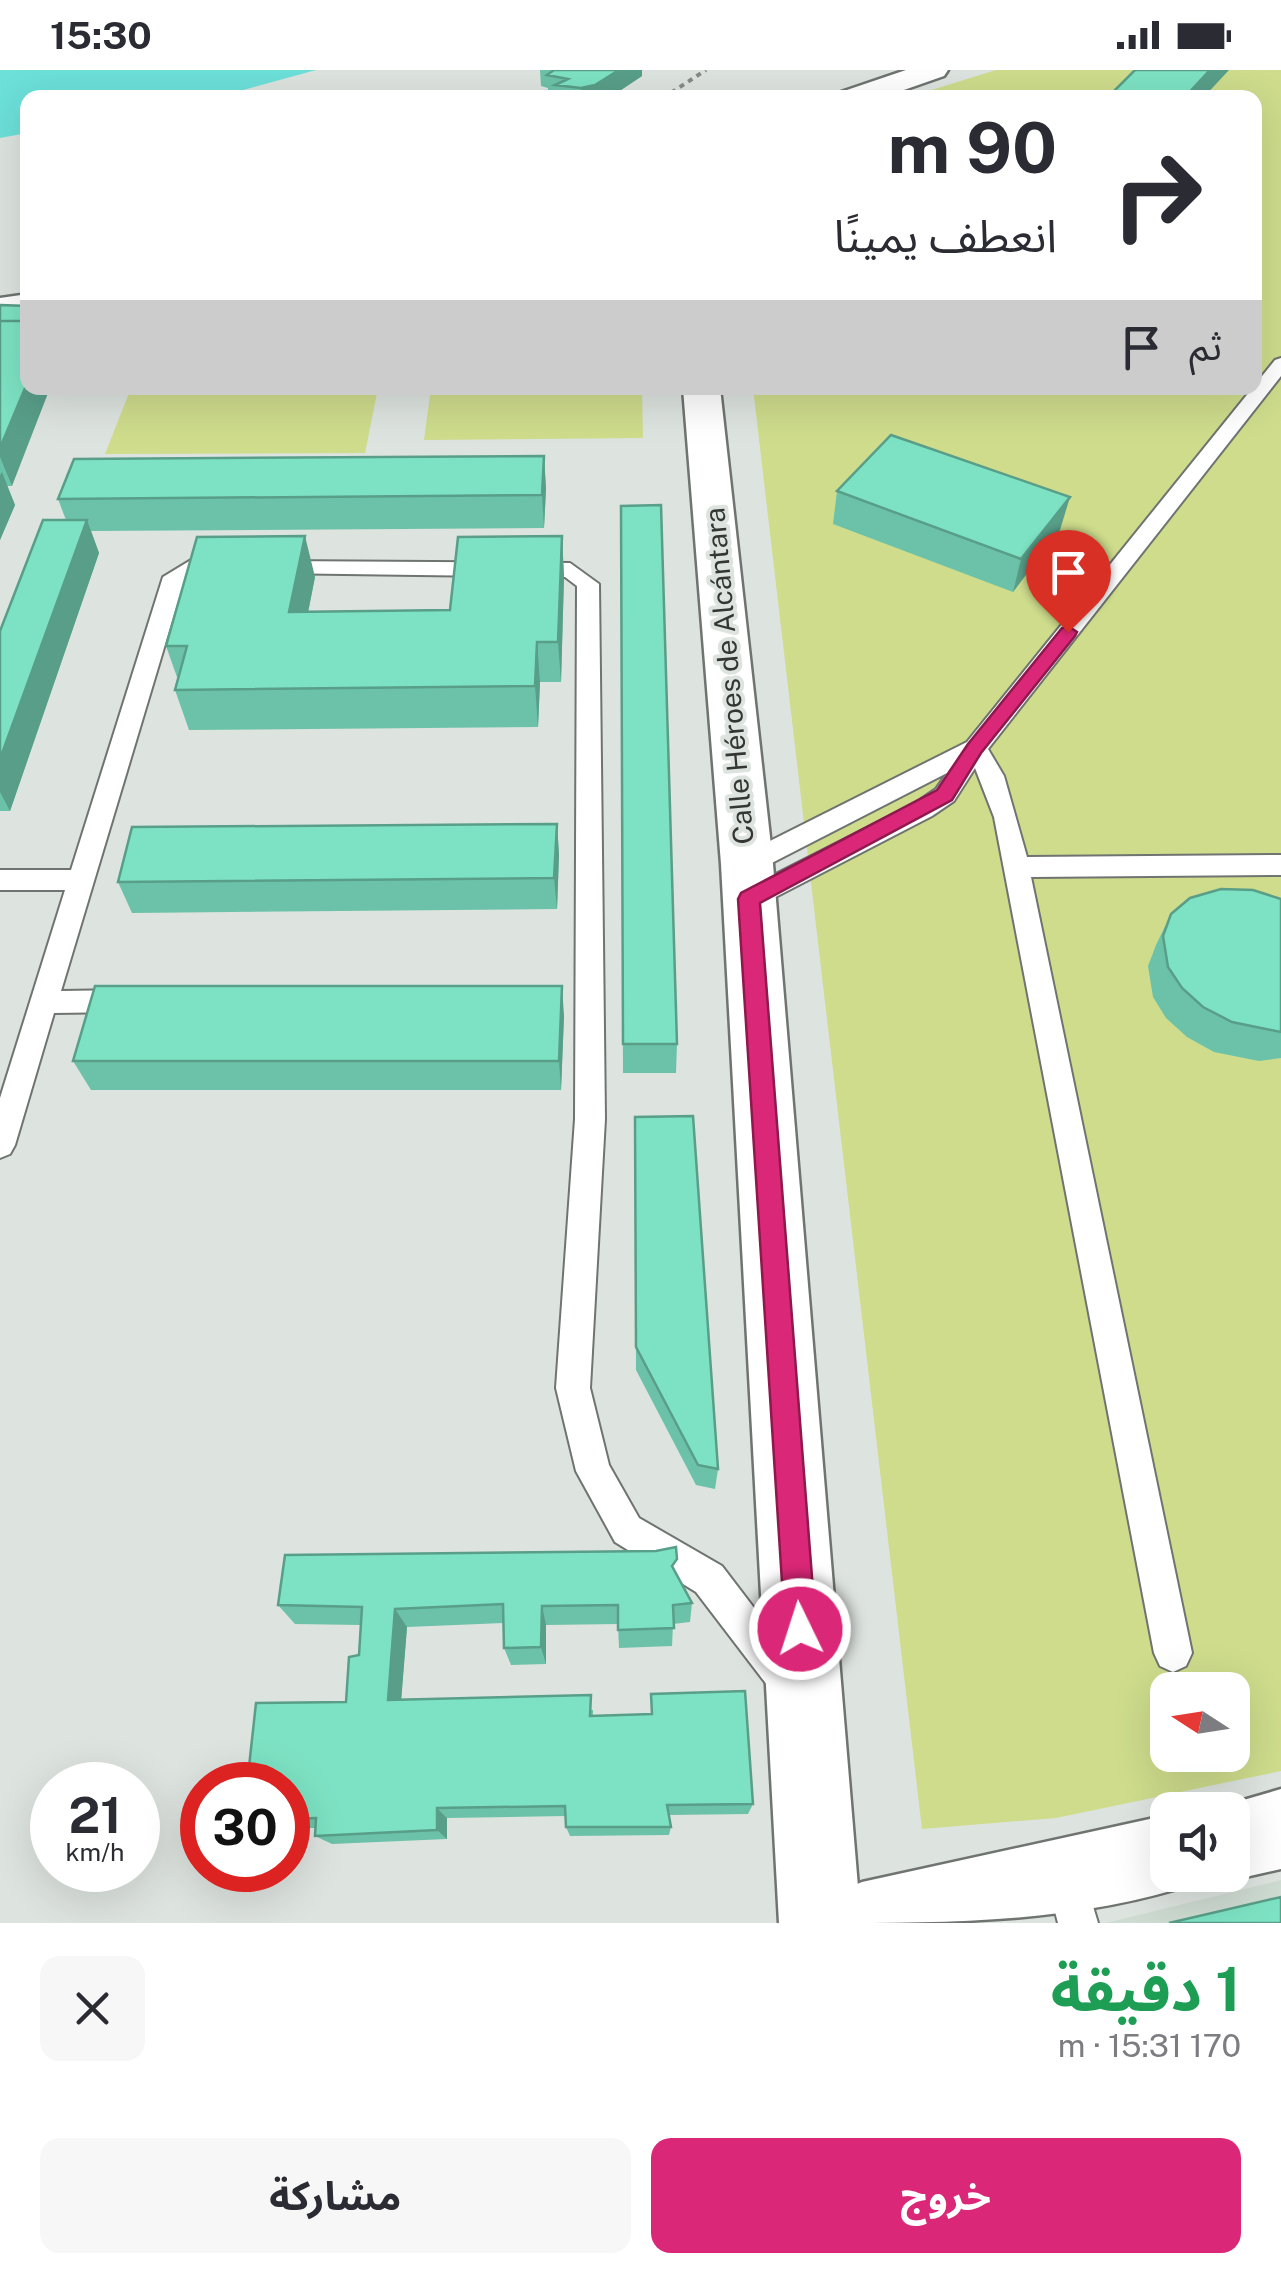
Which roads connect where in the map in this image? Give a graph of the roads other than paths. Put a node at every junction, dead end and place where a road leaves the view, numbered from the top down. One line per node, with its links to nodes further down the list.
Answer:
1 (934, 70): 2 (street)
2 (875, 90)
3 (1281, 364): 4 (lane)
4 (1262, 388)
5 (703, 395): 12 (street, Calle Héroes de Alcántara)
6 (1256, 395): 7 (lane)
7 (974, 748): 9 (lane); 12 (lane); 12 (lane)
8 (1281, 865): 9 (lane)
9 (1016, 868): 16 (lane)
10 (0, 880): 11 (lane)
11 (79, 880): 14 (lane); 17 (lane)
12 (748, 881): 17 (street, Calle Héroes de Alcántara)
13 (161, 1001): 14 (lane)
14 (43, 1002): 15 (lane)
15 (0, 1145)
16 (1173, 1653)
17 (806, 1706): 22 (street, Calle Héroes de Alcántara)
18 (1281, 1830): 19 (street)
19 (1250, 1836)
20 (1150, 1863): 21 (street)
21 (1072, 1900): 23 (street)
22 (820, 1923)
23 (862, 1923)

